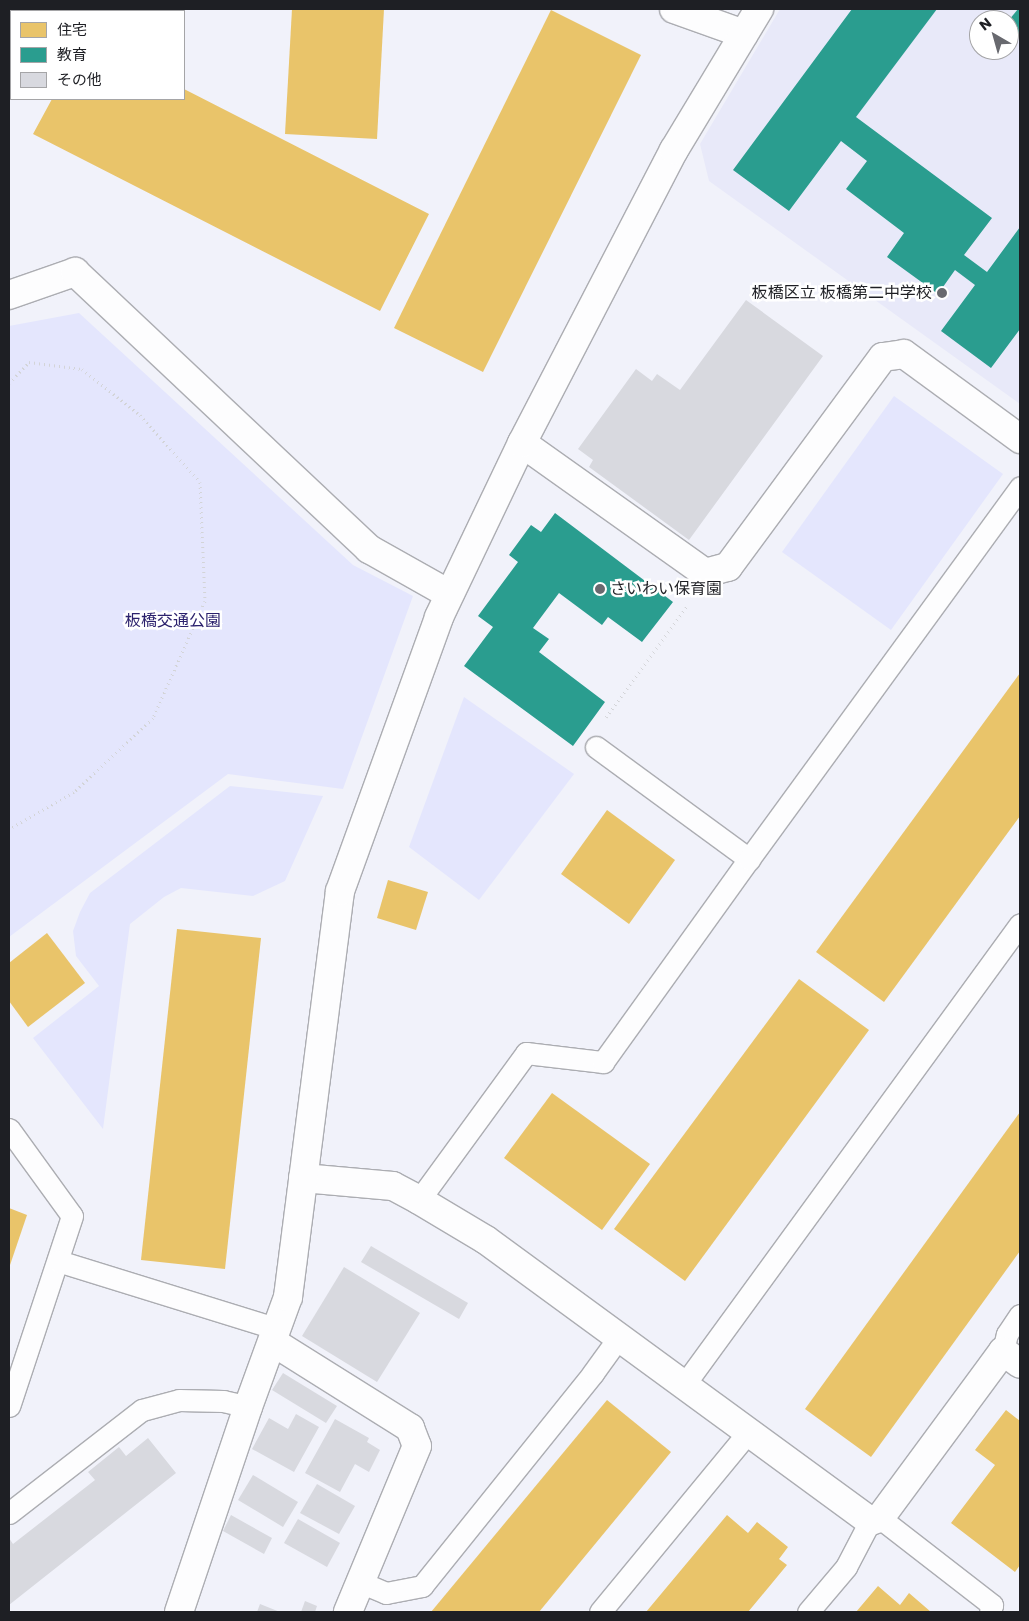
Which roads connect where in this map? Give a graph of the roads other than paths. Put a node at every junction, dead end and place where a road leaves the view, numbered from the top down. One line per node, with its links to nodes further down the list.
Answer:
1 (674, 9): 3 (street)
2 (759, 9): 3 (street)
3 (744, 34): 6 (street)
4 (9, 295): 8 (street)
5 (1020, 439): 6 (street)
6 (522, 443): 8 (street)
7 (1020, 488): 10 (lane)
8 (449, 594): 13 (street)
9 (596, 747): 10 (lane)
10 (749, 859): 14 (lane)
11 (1020, 924): 20 (lane)
12 (9, 1129): 15 (lane)
13 (303, 1178): 14 (street); 17 (street)
14 (419, 1200): 18 (street)
15 (58, 1261): 17 (lane); 21 (lane)
16 (1020, 1315): 19 (lane)
17 (275, 1336): 22 (street); 26 (street)
18 (619, 1337): 20 (street); 26 (lane)
19 (1012, 1357): 25 (street)
20 (684, 1385): 23 (street)
21 (9, 1406)
22 (248, 1407): 24 (lane); 27 (street)
23 (749, 1431): 25 (street); 29 (lane)
24 (9, 1513)
25 (875, 1519): 30 (lane); 31 (lane)
26 (360, 1582): 28 (street)
27 (179, 1612)
28 (348, 1612)
29 (600, 1612)
30 (808, 1612)
31 (990, 1612)

